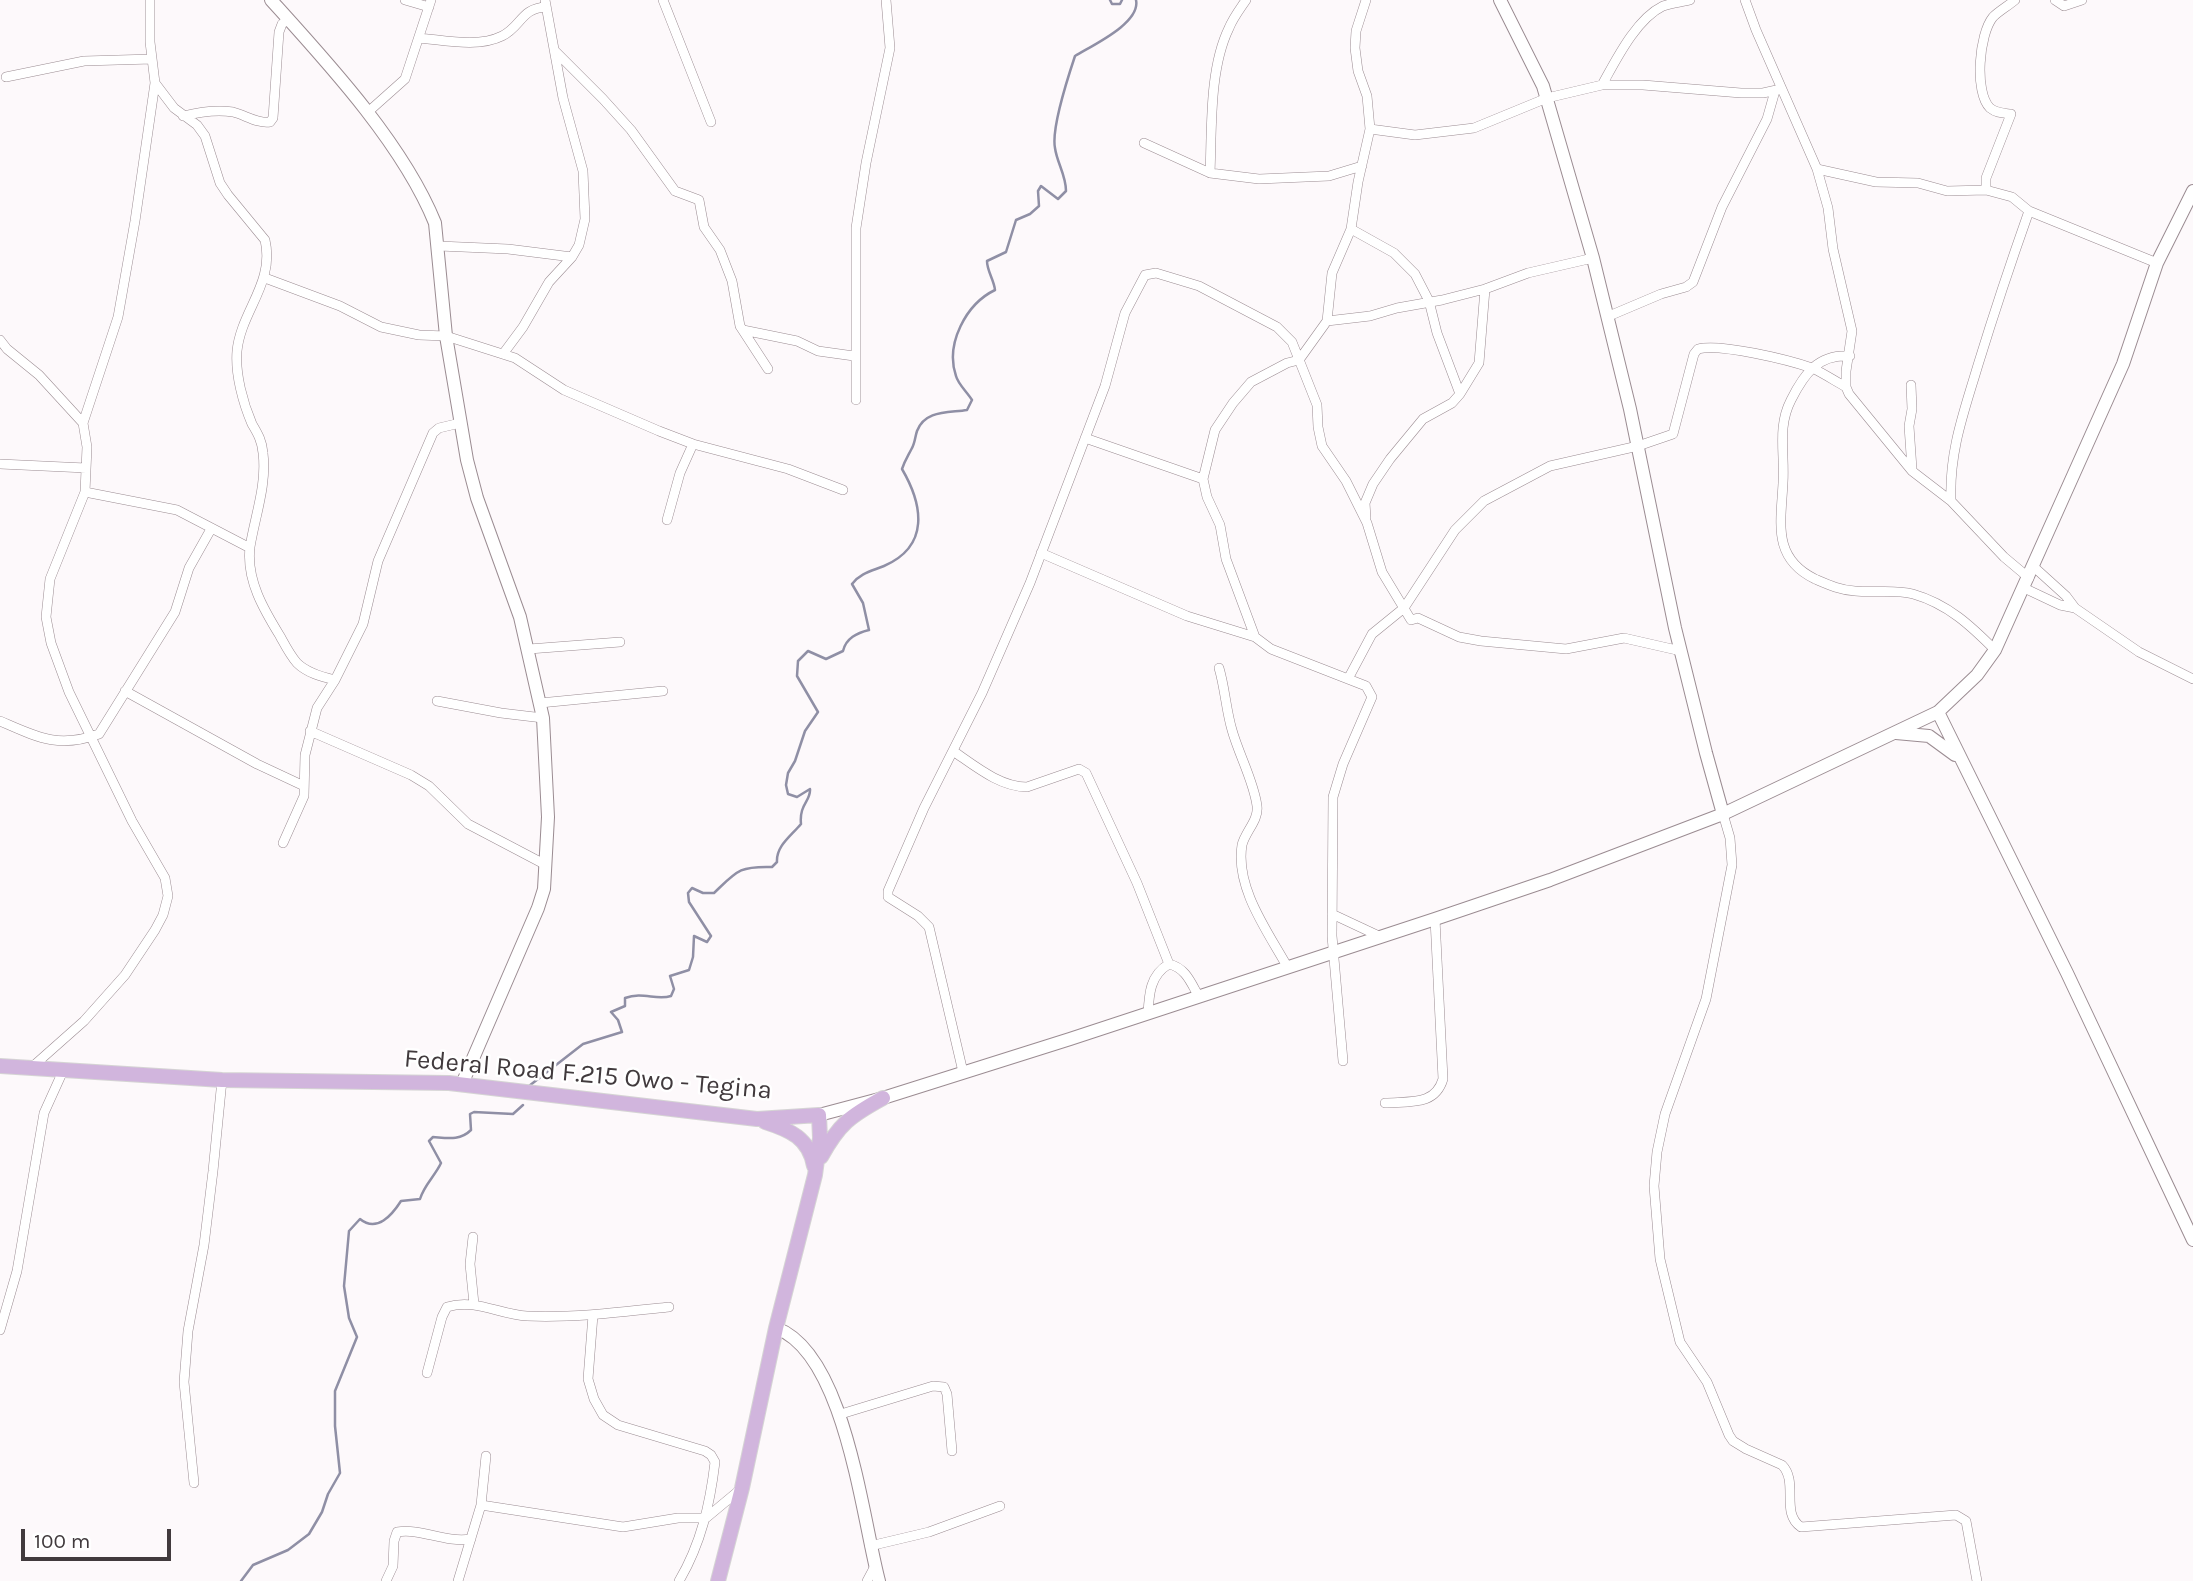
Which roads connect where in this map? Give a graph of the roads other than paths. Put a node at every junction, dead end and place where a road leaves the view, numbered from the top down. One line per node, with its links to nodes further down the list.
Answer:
1 (149, 0): 19 (street)
2 (271, 0): 16 (street)
3 (405, 0): 15 (street)
4 (663, 0): 27 (street)
5 (886, 0): 50 (street)
6 (1246, 0): 32 (street)
7 (1366, 0): 28 (street)
8 (1500, 0): 24 (street)
9 (1690, 0): 22 (street)
10 (1745, 0): 23 (street)
11 (2015, 0): 33 (street)
12 (2056, 0): 13 (street)
13 (2082, 0)
14 (545, 3): 17 (street); 18 (street)
15 (430, 4): 17 (street)
16 (288, 19): 25 (street); 26 (street)
17 (419, 38): 25 (street)
18 (555, 51): 38 (street); 46 (street)
19 (152, 59): 20 (street); 21 (street)
20 (6, 76)
21 (155, 83): 26 (street); 59 (street)
22 (1602, 85): 23 (street); 24 (street)
23 (1778, 90): 31 (street); 44 (street)
24 (1547, 98): 28 (street); 39 (street)
25 (368, 112): 37 (street)
26 (183, 116): 41 (street)
27 (711, 122)
28 (1370, 129): 30 (street)
29 (1144, 143): 32 (street)
30 (1362, 166): 32 (street); 36 (street)
31 (1817, 169): 33 (street); 51 (street)
32 (1210, 173)
33 (1986, 190): 35 (street)
34 (2193, 191): 40 (street)
35 (2029, 211): 40 (street); 70 (street)
36 (1351, 229): 43 (street); 45 (street)
37 (439, 246): 38 (street); 47 (street)
38 (572, 257): 49 (street)
39 (1593, 258): 42 (street); 44 (street)
40 (2157, 263): 76 (street)
41 (265, 278): 47 (street); 74 (street)
42 (1485, 289): 43 (street); 57 (street)
43 (1429, 301): 45 (street); 57 (street)
44 (1609, 316): 63 (street)
45 (1327, 321): 52 (street)
46 (743, 330): 50 (street); 53 (street)
47 (446, 336): 49 (street); 60 (street)
48 (0, 340): 59 (street)
49 (503, 354): 62 (street)
50 (854, 356): 58 (street)
51 (1850, 356): 54 (street); 56 (street)
52 (1299, 360): 61 (street); 67 (street); 72 (street)
53 (768, 369)
54 (1813, 369): 56 (street); 63 (street); 82 (street)
55 (1911, 385): 66 (street)
56 (1846, 387): 66 (street)
57 (1460, 394): 72 (street)
58 (856, 400)
59 (83, 423): 65 (street)
60 (460, 423): 81 (street); 87 (street)
61 (1085, 438): 67 (street); 75 (street)
62 (693, 444): 68 (street); 71 (street)
63 (1638, 446): 77 (street); 83 (street)
64 (0, 464): 65 (street)
65 (86, 468): 69 (street)
66 (1912, 471): 70 (street)
67 (1203, 479): 79 (street)
68 (844, 490)
69 (85, 492): 73 (street); 97 (street)
70 (1951, 501): 76 (street)
71 (667, 520)
72 (1367, 523): 77 (street)
73 (211, 529): 74 (street); 88 (street)
74 (250, 548): 87 (street)
75 (1041, 553): 79 (street); 98 (street)
76 (2029, 578): 78 (street); 78 (street); 82 (street)
77 (1404, 608): 83 (street); 85 (street)
78 (2075, 608): 86 (street)
79 (1255, 637): 85 (street)
80 (620, 642): 81 (street)
81 (529, 649): 91 (street)
82 (1995, 650): 92 (street)
83 (1681, 651): 101 (street)
84 (1219, 668): 109 (street)
85 (1348, 679): 104 (street)
86 (2193, 679)
87 (335, 680): 95 (street)
88 (125, 691): 97 (street); 100 (street)
89 (663, 691): 91 (street)
90 (437, 701): 93 (street)
91 (540, 703): 93 (street)
92 (1938, 712): 96 (street); 99 (street)
93 (543, 718): 103 (street)
94 (0, 721): 97 (street)
95 (310, 731): 100 (street); 103 (street)
96 (1892, 733): 99 (street); 101 (street)
97 (89, 736): 114 (street)
98 (953, 751): 108 (street); 116 (street)
99 (1959, 758): 125 (street)
100 (304, 786): 102 (street)
101 (1723, 814): 105 (street); 149 (street)
102 (284, 843)
103 (546, 865): 118 (street)
104 (1332, 914): 106 (street); 107 (street)
105 (1435, 919): 106 (street); 120 (street)
106 (1379, 936): 107 (street)
107 (1333, 952): 109 (street); 112 (street)
108 (1169, 964): 110 (street); 111 (street)
109 (1287, 968): 110 (street)
110 (1199, 998): 111 (street)
111 (1148, 1014): 116 (street)
112 (1343, 1061)
113 (0, 1066): 114 (main road, Federal Road F.215 Owo - Tegina)
114 (30, 1069): 115 (main road, Federal Road F.215 Owo - Tegina)
115 (63, 1071): 117 (main road, Federal Road F.215 Owo - Tegina); 130 (street)
116 (963, 1072): 119 (street)
117 (222, 1080): 118 (main road, Federal Road F.215 Owo - Tegina); 135 (street)
118 (462, 1084): 122 (main road, Federal Road F.215 Owo - Tegina)
119 (883, 1098): 121 (street); 123 (main road)
120 (1385, 1104)
121 (820, 1115): 122 (main road, Federal Road F.215 Owo - Tegina); 123 (main road)
122 (758, 1119): 123 (main road)
123 (816, 1170): 129 (main road)
124 (473, 1237): 126 (street)
125 (2193, 1240)
126 (474, 1304): 128 (street); 131 (street)
127 (668, 1307): 128 (street)
128 (593, 1315): 139 (street)
129 (776, 1328): 132 (street); 136 (main road)
130 (0, 1330)
131 (428, 1373)
132 (841, 1414): 133 (street); 141 (street)
133 (952, 1451)
134 (486, 1456): 137 (street)
135 (194, 1483)
136 (742, 1488): 139 (street); 146 (main road)
137 (481, 1504): 139 (street); 140 (street)
138 (1000, 1506): 141 (street)
139 (706, 1518): 145 (street)
140 (471, 1539): 143 (street); 144 (street)
141 (870, 1546): 142 (street)
142 (875, 1566): 147 (street); 148 (street)
143 (386, 1581)
144 (458, 1581)
145 (679, 1581)
146 (718, 1581)
147 (867, 1581)
148 (879, 1581)
149 (1977, 1581)

